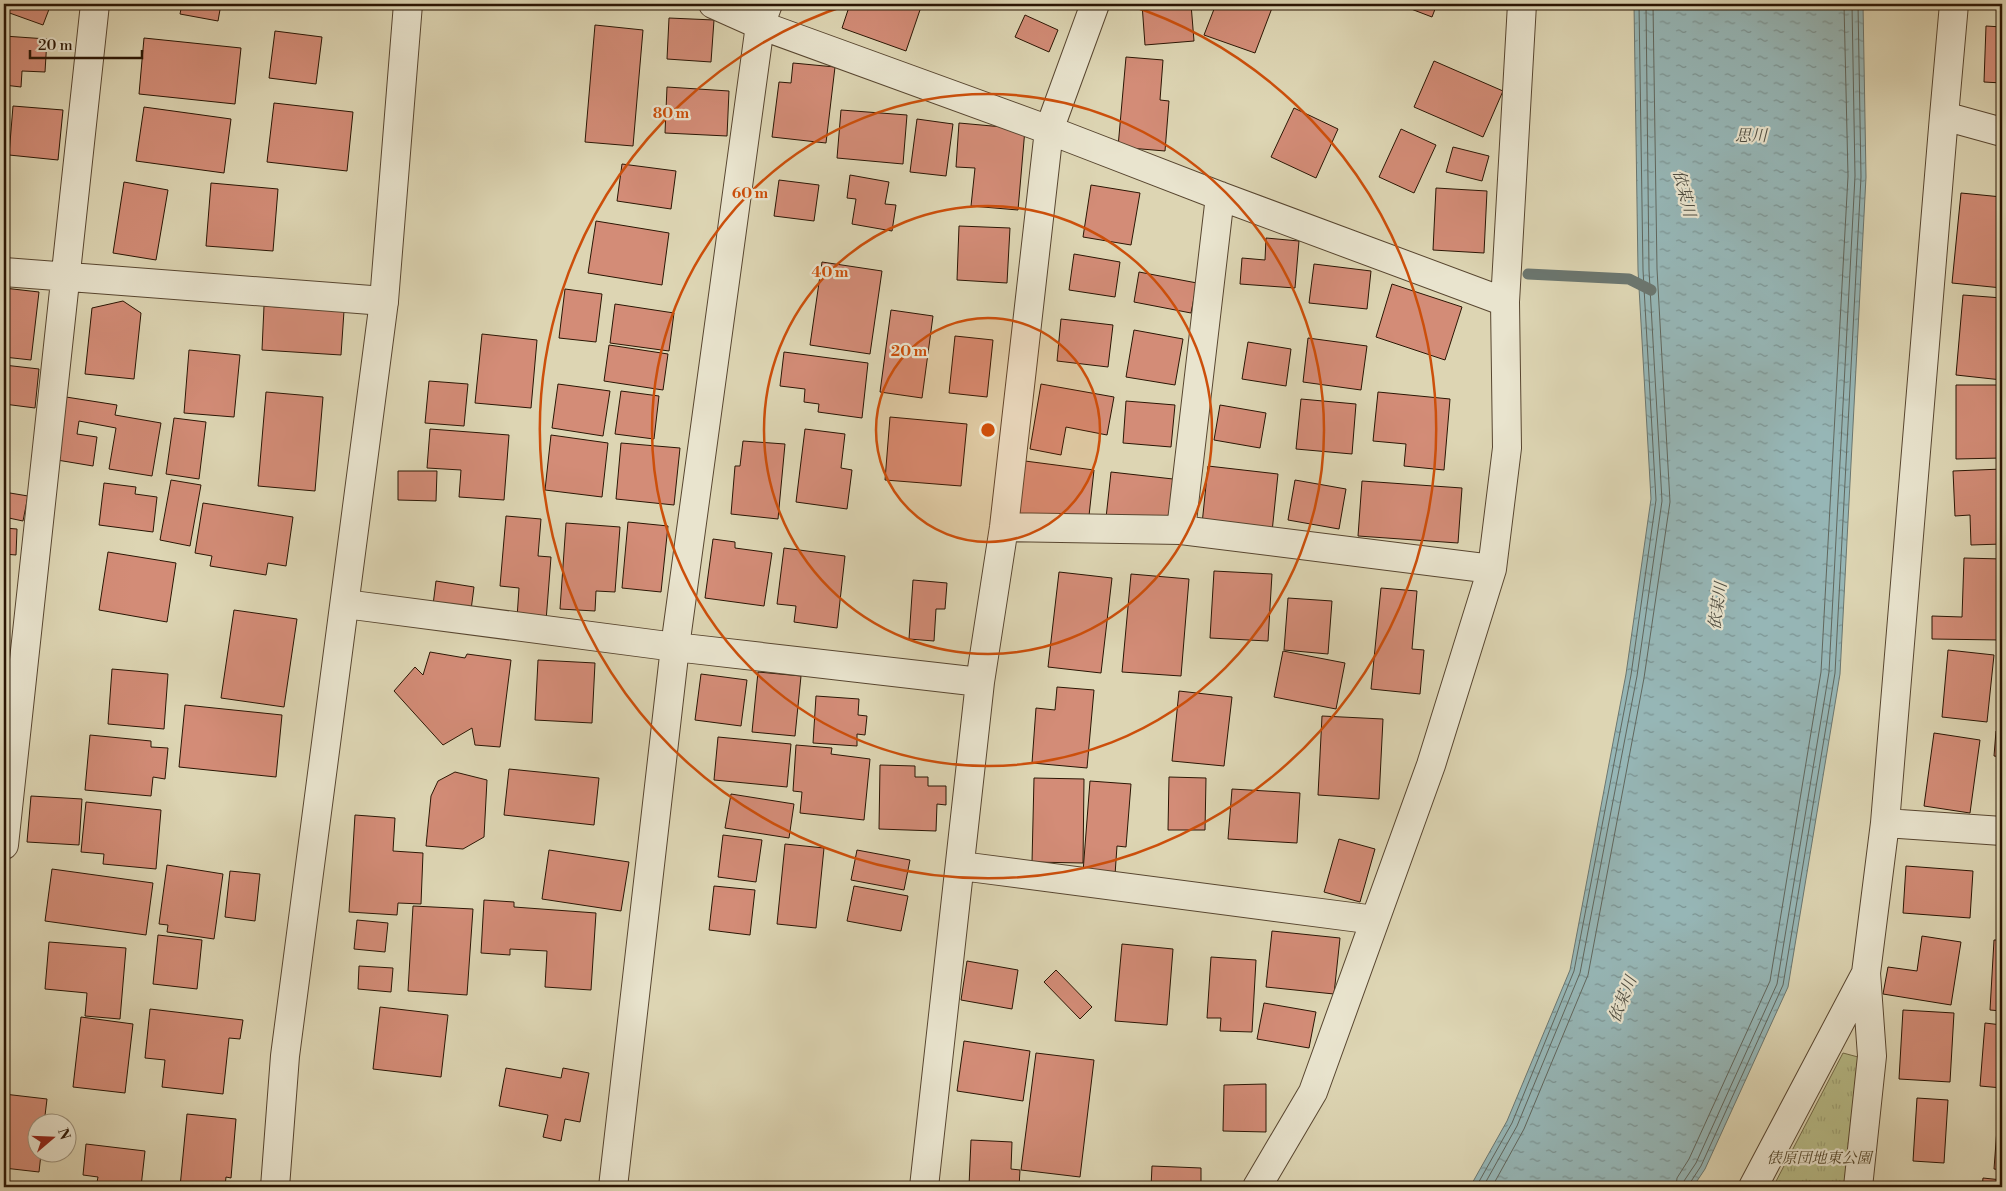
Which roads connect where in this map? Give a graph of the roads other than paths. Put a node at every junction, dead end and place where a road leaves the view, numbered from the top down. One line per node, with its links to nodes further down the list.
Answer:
1 (96, 4): 13 (street)
2 (408, 4): 14 (street)
3 (713, 4): 7 (street)
4 (1095, 4): 9 (street)
5 (1522, 4): 15 (street)
6 (1954, 4): 8 (street)
7 (764, 14): 9 (street); 20 (street)
8 (1944, 116): 10 (street); 22 (street)
9 (1049, 130): 11 (street); 16 (street)
10 (2002, 132)
11 (1220, 196): 15 (street); 17 (street)
12 (4, 272): 13 (street)
13 (65, 278): 14 (street); 24 (street)
14 (384, 301): 19 (street)
15 (1505, 302): 18 (street)
16 (1004, 527): 17 (street); 21 (street)
17 (1181, 530): 18 (street)
18 (1492, 569): 26 (street)
19 (345, 604): 20 (street); 28 (street)
20 (676, 647): 21 (street); 29 (street)
21 (980, 682): 25 (street)
22 (1885, 824): 23 (street); 27 (street)
23 (2002, 831)
24 (4, 845)
25 (961, 866): 26 (street); 30 (street)
26 (1375, 920): 31 (street)
27 (1866, 973): 32 (street); 33 (street)
28 (275, 1187)
29 (613, 1187)
30 (924, 1187)
31 (1257, 1187)
32 (1753, 1187)
33 (1858, 1187)

